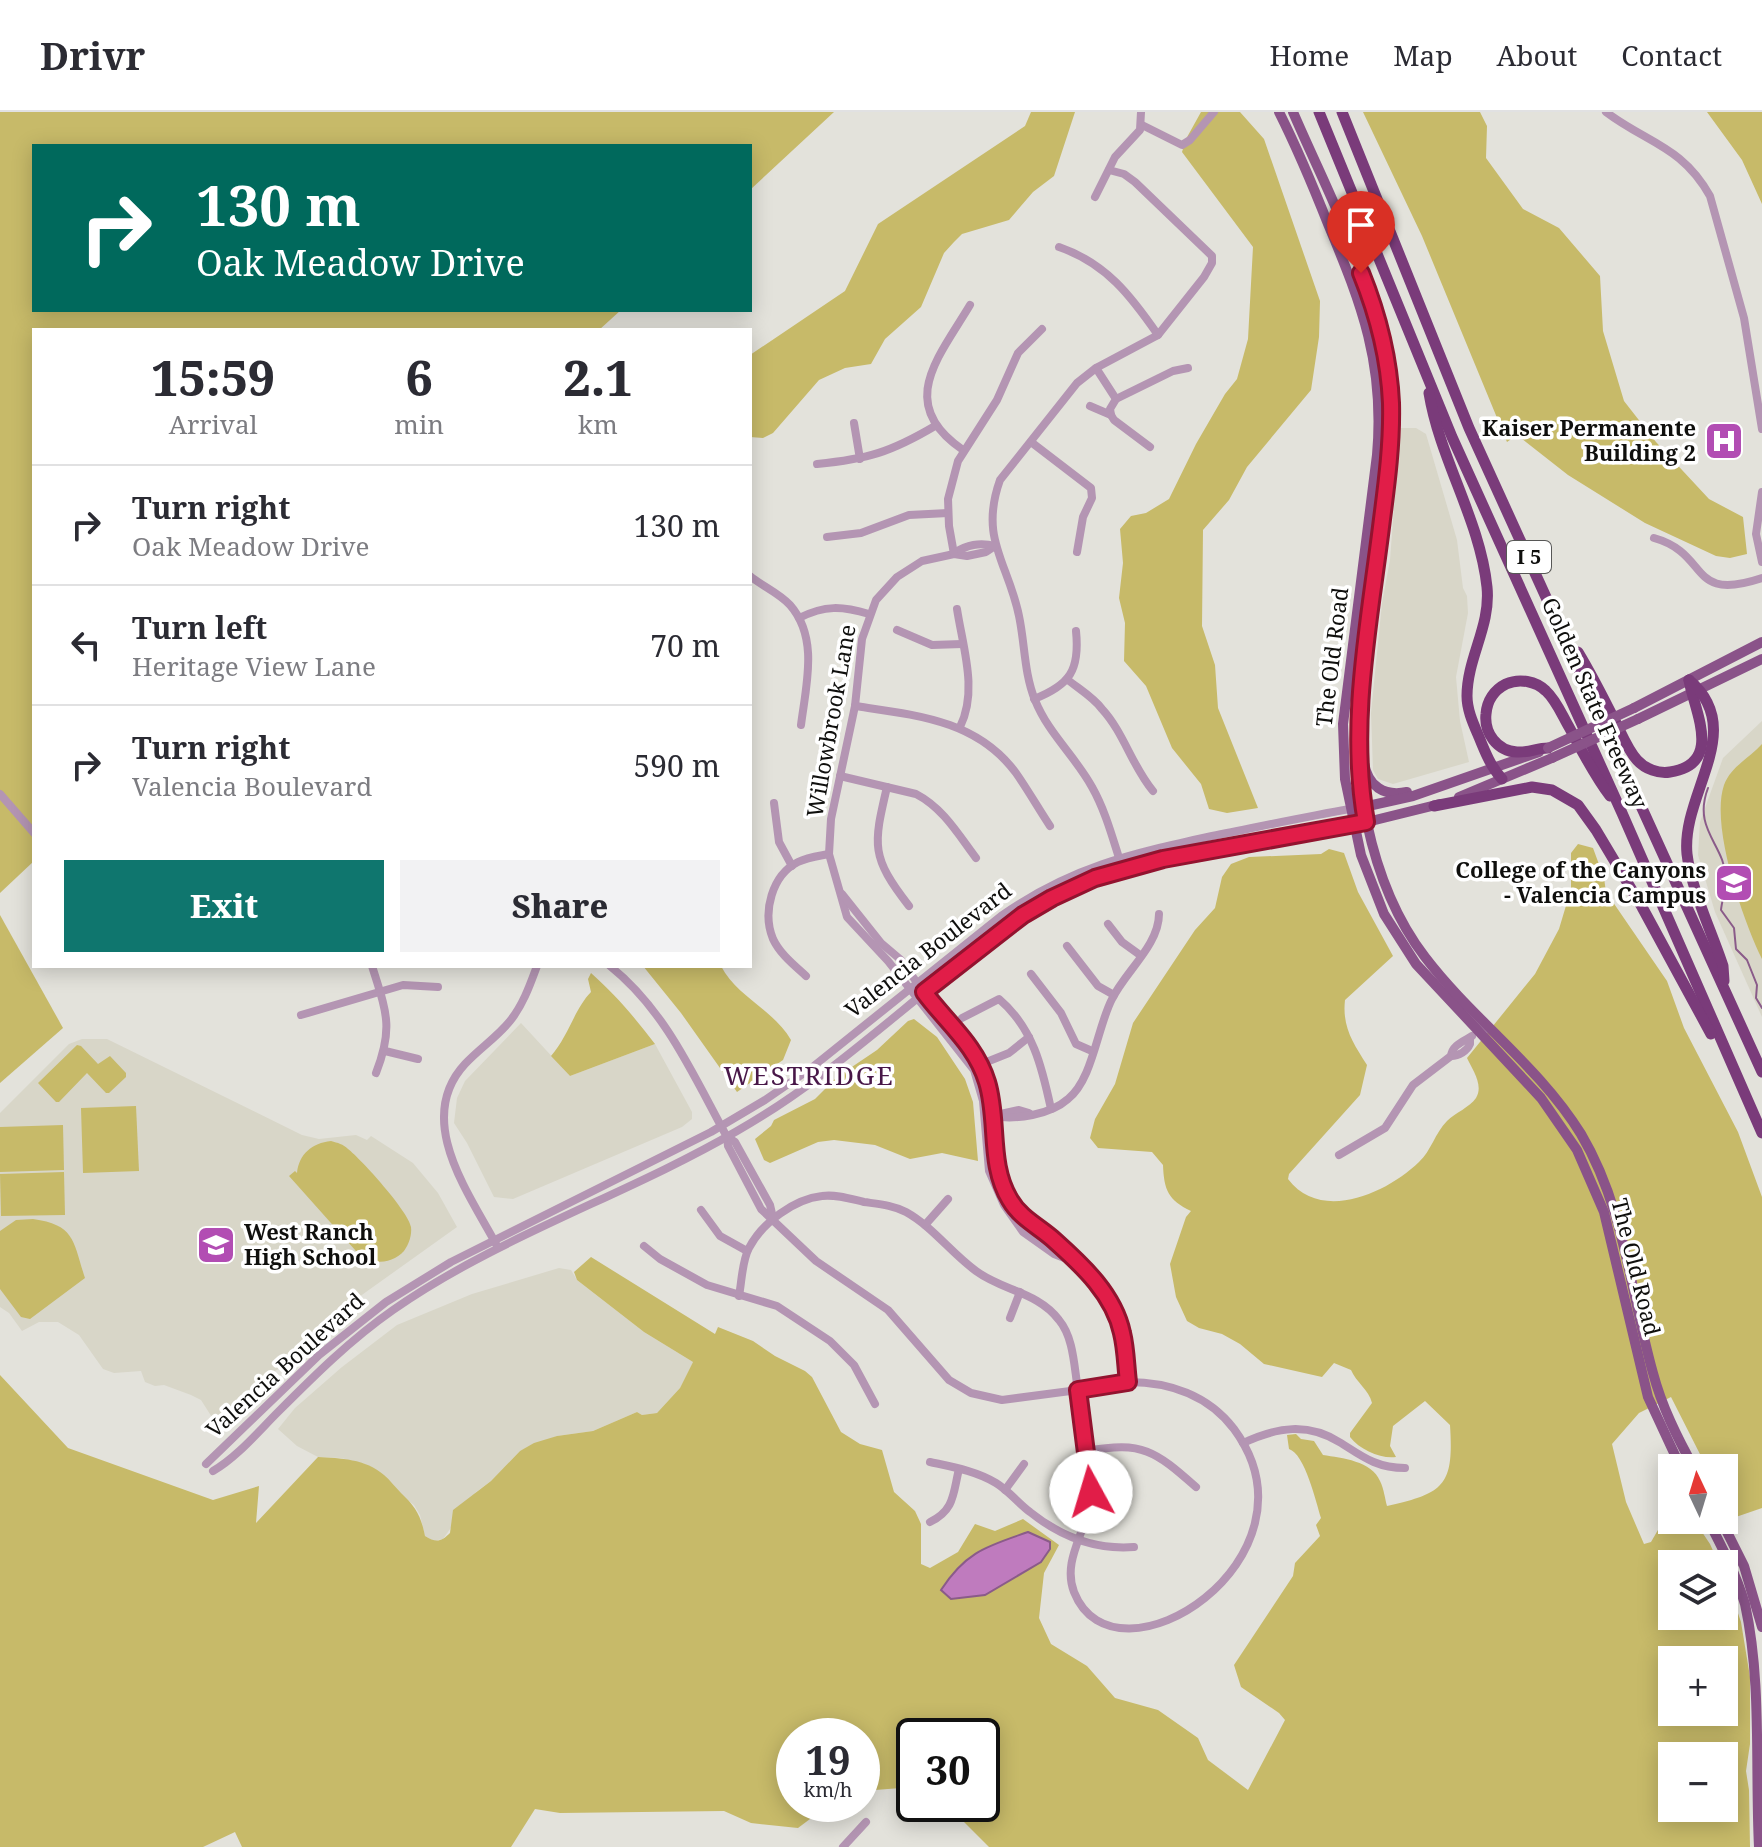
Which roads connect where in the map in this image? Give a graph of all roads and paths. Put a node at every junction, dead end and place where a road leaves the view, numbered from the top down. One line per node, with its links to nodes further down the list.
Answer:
1 (1141, 112): 8 (street)
2 (1214, 112): 8 (street)
3 (1279, 112): 68 (main road, The Old Road)
4 (1293, 112): 55 (main road, The Old Road)
5 (1319, 112): 17 (highway, Golden State Freeway / I 5)
6 (1342, 112): 39 (highway, Golden State Freeway / I 5)
7 (1606, 112): 23 (street)
8 (1142, 125): 9 (street)
9 (1109, 170): 10 (street); 14 (street)
10 (1095, 197)
11 (1059, 247): 14 (street)
12 (970, 305): 22 (street)
13 (1042, 329): 26 (street)
14 (1158, 335): 15 (street)
15 (1096, 368): 18 (street); 24 (street)
16 (1188, 368): 18 (street)
17 (1427, 377): 58 (highway); 69 (highway, Golden State Freeway / I 5)
18 (1116, 399): 20 (street)
19 (1090, 406): 20 (street)
20 (1111, 415): 25 (street)
21 (854, 423): 27 (street)
22 (935, 426): 26 (street); 27 (street)
23 (1762, 429)
24 (1031, 442): 33 (street); 34 (street)
25 (1150, 447)
26 (963, 450): 30 (street)
27 (860, 459): 28 (street)
28 (817, 464)
29 (1762, 492): 36 (street)
30 (948, 513): 31 (street); 35 (street)
31 (827, 537)
32 (1654, 538): 38 (street)
33 (995, 546): 35 (street, Willowbrook Lane); 51 (street)
34 (1077, 552)
35 (954, 554): 41 (street, Willowbrook Lane)
36 (1762, 562)
37 (752, 577): 42 (street)
38 (1762, 578)
39 (1548, 600): 50 (highway); 92 (highway, Golden State Freeway / I 5)
40 (957, 609): 46 (street)
41 (869, 614): 42 (street); 52 (street, Willowbrook Lane)
42 (799, 618): 54 (street)
43 (897, 630): 46 (street)
44 (1076, 631): 48 (street)
45 (1762, 642): 49 (main road, Valencia Boulevard)
46 (962, 644): 56 (street)
47 (1762, 659): 50 (main road, Valencia Boulevard)
48 (1068, 680): 51 (street); 63 (street)
49 (1689, 680): 50 (highway); 53 (main road, Valencia Boulevard)
50 (1696, 692): 53 (main road, Valencia Boulevard); 92 (highway)
51 (1034, 699): 75 (street)
52 (855, 706): 56 (street); 59 (street, Willowbrook Lane)
53 (1636, 713): 57 (main road, Valencia Boulevard, bridge)
54 (801, 725)
55 (1359, 726): 62 (main road); 67 (main road, The Old Road)
56 (960, 727): 72 (street)
57 (1550, 753): 58 (main road, Valencia Boulevard); 60 (main road, Valencia Boulevard); 69 (highway)
58 (1493, 769): 60 (highway); 62 (main road, Valencia Boulevard)
59 (840, 776): 61 (street); 74 (street, Willowbrook Lane)
60 (1502, 779): 66 (main road, Valencia Boulevard)
61 (887, 787): 76 (street); 79 (street)
62 (1432, 790): 67 (main road, Valencia Boulevard)
63 (1153, 791)
64 (0, 794): 73 (street)
65 (774, 803): 77 (street)
66 (1434, 806): 70 (main road, Valencia Boulevard); 104 (highway)
67 (1364, 807): 68 (main road, Valencia Boulevard); 70 (main road, The Old Road)
68 (1350, 809): 71 (main road, The Old Road); 75 (street, Valencia Boulevard)
69 (1622, 813): 104 (highway, Golden State Freeway / I 5)
70 (1366, 822): 71 (main road, Valencia Boulevard); 91 (main road, The Old Road)
71 (1353, 824): 78 (street, Valencia Boulevard); 91 (main road, The Old Road)
72 (1050, 826)
73 (32, 831)
74 (829, 854): 77 (street); 89 (street, Willowbrook Lane)
75 (1119, 857): 78 (street); 89 (street, Valencia Boulevard)
76 (976, 858)
77 (792, 866): 88 (street)
78 (1122, 869): 94 (street, Valencia Boulevard)
79 (909, 906)
80 (1159, 914): 83 (street)
81 (1108, 924): 83 (street)
82 (1067, 946): 95 (street)
83 (1140, 955): 95 (street)
84 (373, 968): 93 (street)
85 (536, 968): 117 (street)
86 (612, 968): 109 (street)
87 (1031, 974): 101 (street)
88 (806, 976)
89 (914, 986): 94 (street, Willowbrook Lane); 109 (street, Valencia Boulevard)
90 (438, 987): 93 (street)
91 (1444, 988): 98 (main road, The Old Road)
92 (1725, 989): 105 (highway, Golden State Freeway / I 5)
93 (380, 992): 96 (street); 100 (street)
94 (920, 995): 108 (street, Willowbrook Lane); 111 (street, Valencia Boulevard)
95 (1114, 995): 101 (street)
96 (301, 1015)
97 (962, 1018): 99 (street)
98 (1479, 1032): 112 (street); 129 (main road, The Old Road); 130 (main road, The Old Road)
99 (1029, 1037): 103 (street); 107 (street)
100 (385, 1051): 102 (street); 106 (street)
101 (1092, 1051): 107 (street)
102 (418, 1059)
103 (989, 1061)
104 (1731, 1065): 110 (highway, Golden State Freeway / I 5)
105 (1762, 1072)
106 (376, 1073)
107 (1051, 1109): 108 (street)
108 (989, 1116): 120 (street); 120 (street)
109 (721, 1126): 111 (street); 117 (street, Valencia Boulevard)
110 (1762, 1133)
111 (727, 1137): 115 (street); 117 (street, Valencia Boulevard)
112 (1339, 1155)
113 (948, 1199): 116 (street)
114 (701, 1210): 119 (street)
115 (774, 1219): 116 (street); 119 (street); 125 (street)
116 (925, 1225): 121 (street)
117 (496, 1244): 133 (street, Valencia Boulevard)
118 (644, 1246): 122 (street)
119 (747, 1251): 122 (street)
120 (1077, 1263): 124 (street)
121 (1020, 1292): 123 (street); 125 (street)
122 (739, 1296): 126 (street)
123 (1010, 1318)
124 (1128, 1382): 125 (street); 127 (street)
125 (1078, 1390): 128 (street)
126 (875, 1404)
127 (1243, 1443): 134 (street); 141 (street)
128 (1087, 1451): 136 (street); 141 (street)
129 (1674, 1454)
130 (1687, 1454)
131 (930, 1462): 135 (street)
132 (1024, 1464): 137 (street)
133 (210, 1467)
134 (1405, 1468)
135 (959, 1469): 137 (street); 138 (street)
136 (1196, 1487)
137 (1005, 1490): 141 (street)
138 (930, 1522)
139 (1715, 1534): 146 (main road)
140 (1728, 1534): 143 (main road)
141 (1079, 1540): 142 (street)
142 (1134, 1547)
143 (1762, 1627)
144 (866, 1822): 145 (street)
145 (843, 1847)
146 (1759, 1847)

